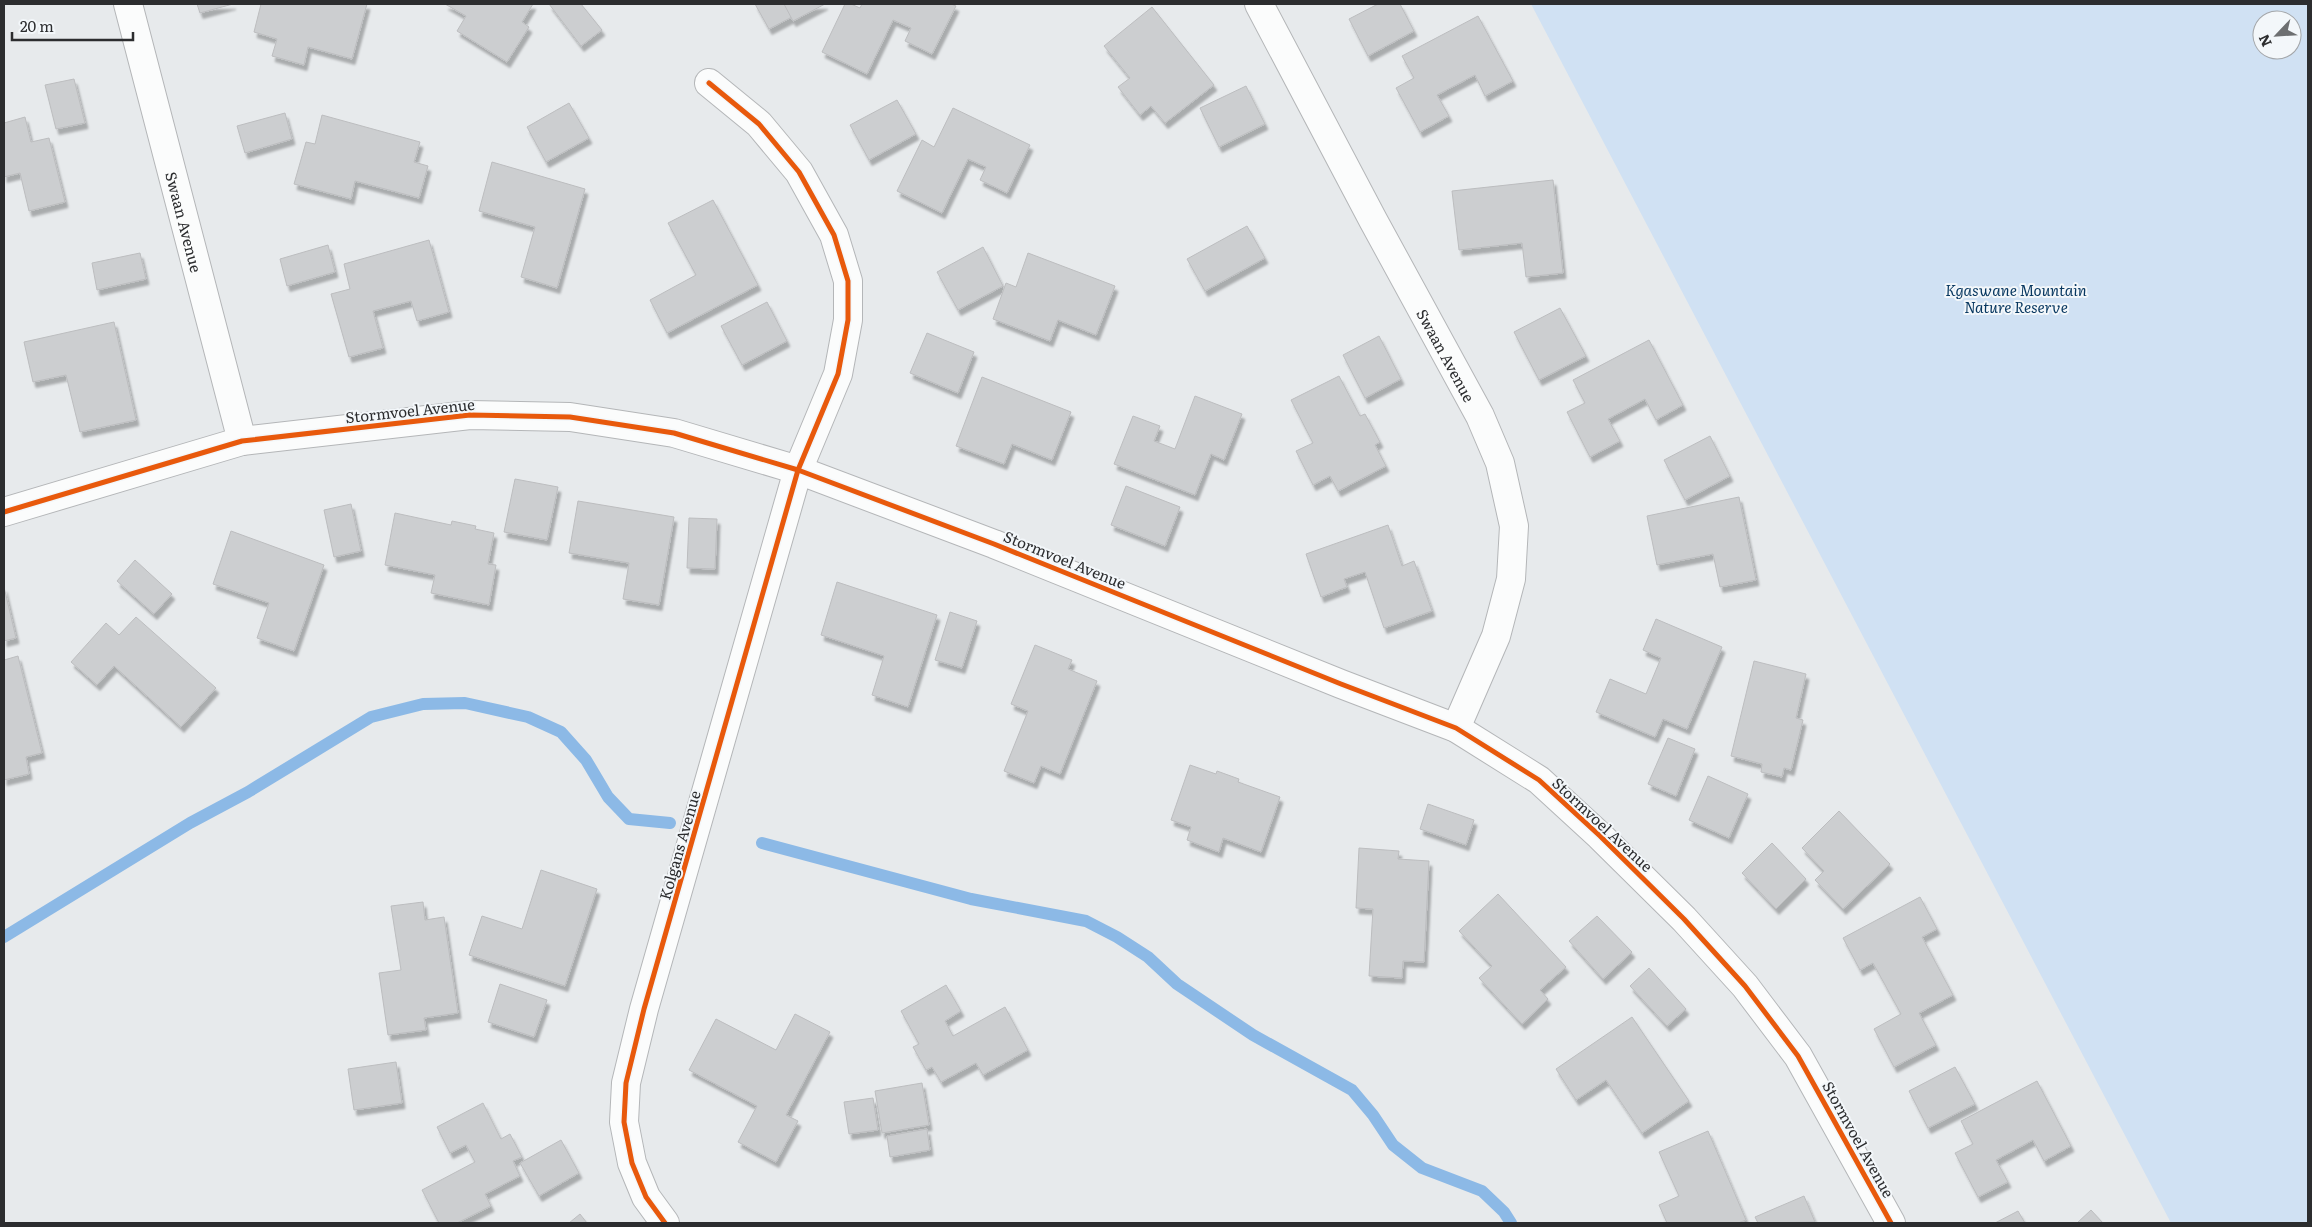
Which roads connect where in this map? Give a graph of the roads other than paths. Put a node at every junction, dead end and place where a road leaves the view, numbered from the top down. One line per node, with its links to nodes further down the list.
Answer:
1 (128, 4): 4 (street, Swaan Avenue)
2 (1259, 4): 7 (street, Swaan Avenue)
3 (709, 83): 5 (street, Kolgans Avenue)
4 (242, 441): 5 (street, Stormvoel Avenue); 6 (street, Stormvoel Avenue)
5 (798, 470): 7 (street, Stormvoel Avenue); 8 (street, Kolgans Avenue)
6 (4, 512)
7 (1456, 728): 9 (street, Stormvoel Avenue)
8 (665, 1223)
9 (1891, 1223)

